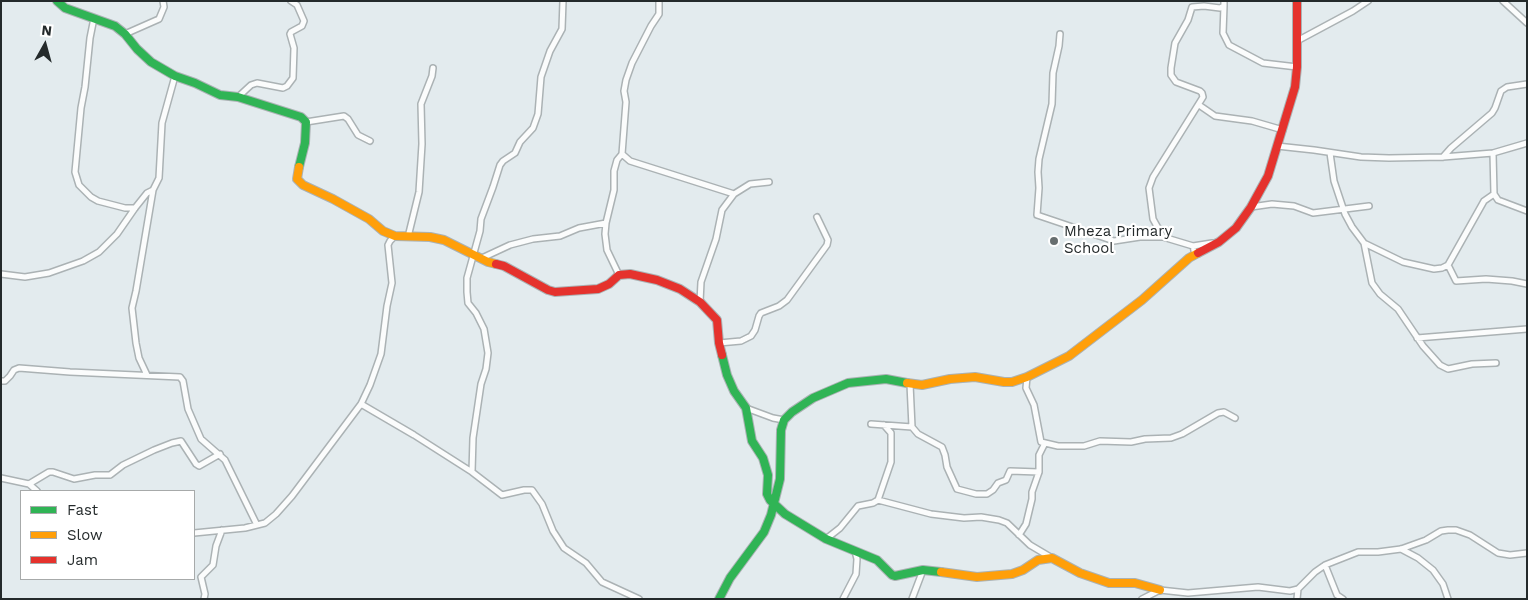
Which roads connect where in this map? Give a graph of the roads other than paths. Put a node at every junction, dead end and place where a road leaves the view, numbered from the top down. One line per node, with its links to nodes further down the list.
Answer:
1 (57, 1): 10 (street)
2 (163, 1): 12 (street)
3 (292, 1): 19 (street)
4 (562, 1): 47 (street)
5 (659, 1): 28 (street)
6 (1298, 1): 14 (street)
7 (1368, 1): 14 (street)
8 (1503, 1): 11 (street)
9 (1224, 4): 15 (street); 20 (street)
10 (94, 18): 12 (street); 36 (street)
11 (1527, 24)
12 (125, 34): 17 (street)
13 (1060, 34): 43 (street)
14 (1297, 41): 15 (street)
15 (1297, 67): 22 (street)
16 (433, 68): 42 (street)
17 (175, 76): 19 (street); 31 (street)
18 (1527, 84): 29 (street)
19 (238, 97): 21 (street)
20 (1199, 105): 22 (street); 43 (street)
21 (306, 122): 23 (street); 41 (street)
22 (1283, 130): 25 (street)
23 (370, 141)
24 (1527, 142): 27 (street)
25 (1277, 146): 26 (street); 35 (street)
26 (1330, 153): 29 (street); 37 (street)
27 (1493, 153): 29 (street); 33 (street)
28 (622, 154): 32 (street); 40 (street)
29 (1443, 157)
30 (769, 182): 32 (street)
31 (153, 190): 36 (street); 59 (street)
32 (734, 194): 54 (street)
33 (1494, 194): 38 (street); 50 (street)
34 (1369, 206): 37 (street)
35 (1251, 207): 37 (street); 44 (street)
36 (135, 208): 51 (street)
37 (1344, 209): 45 (street)
38 (1527, 211)
39 (817, 216): 57 (street)
40 (606, 223): 49 (street); 52 (street)
41 (395, 236): 42 (street); 63 (street)
42 (408, 237): 47 (street)
43 (1163, 237): 46 (street)
44 (1219, 242): 46 (street); 48 (street)
45 (1364, 243): 50 (street); 56 (street)
46 (1193, 246): 48 (street)
47 (473, 254): 49 (street); 72 (street)
48 (1194, 256): 60 (street)
49 (482, 258): 52 (street)
50 (1448, 265): 53 (street)
51 (1, 274)
52 (619, 274): 54 (street)
53 (1527, 284)
54 (700, 302): 57 (street)
55 (1527, 328): 56 (street)
56 (1417, 338): 58 (street)
57 (719, 343): 64 (street)
58 (1496, 363)
59 (147, 375): 61 (street); 71 (street)
60 (1027, 377): 62 (street); 70 (street)
61 (1, 382)
62 (910, 384): 66 (street); 69 (street)
63 (361, 404): 72 (street); 79 (street)
64 (746, 408): 66 (street); 78 (street)
65 (1235, 418): 70 (street)
66 (784, 420): 78 (street)
67 (871, 424): 68 (street)
68 (884, 425): 69 (street); 77 (street)
69 (912, 427): 73 (street)
70 (1045, 443): 73 (street)
71 (220, 454): 75 (street); 79 (street)
72 (472, 472): 96 (street)
73 (1039, 472): 82 (street)
74 (1, 478): 75 (street)
75 (29, 484): 76 (street)
76 (36, 490)
77 (878, 500): 82 (street); 83 (street)
78 (773, 504): 83 (street); 97 (street)
79 (257, 525): 80 (street)
80 (222, 530): 81 (street); 95 (street)
81 (195, 534)
82 (1019, 535): 86 (street)
83 (826, 539): 85 (street)
84 (1400, 549): 87 (street); 90 (street); 103 (street)
85 (855, 551): 91 (street); 98 (street)
86 (1043, 552): 88 (street); 89 (street)
87 (1527, 553)
88 (1052, 558): 89 (street); 93 (street)
89 (1038, 560): 91 (street)
90 (1325, 565): 92 (street); 102 (street)
91 (923, 570): 99 (street)
92 (1298, 589): 94 (street); 101 (street)
93 (1160, 590): 94 (street); 100 (street)
94 (1188, 596)
95 (204, 599)
96 (639, 599)
97 (719, 599)
98 (843, 599)
99 (912, 599)
100 (1142, 599)
101 (1298, 599)
102 (1343, 599)
103 (1448, 599)

